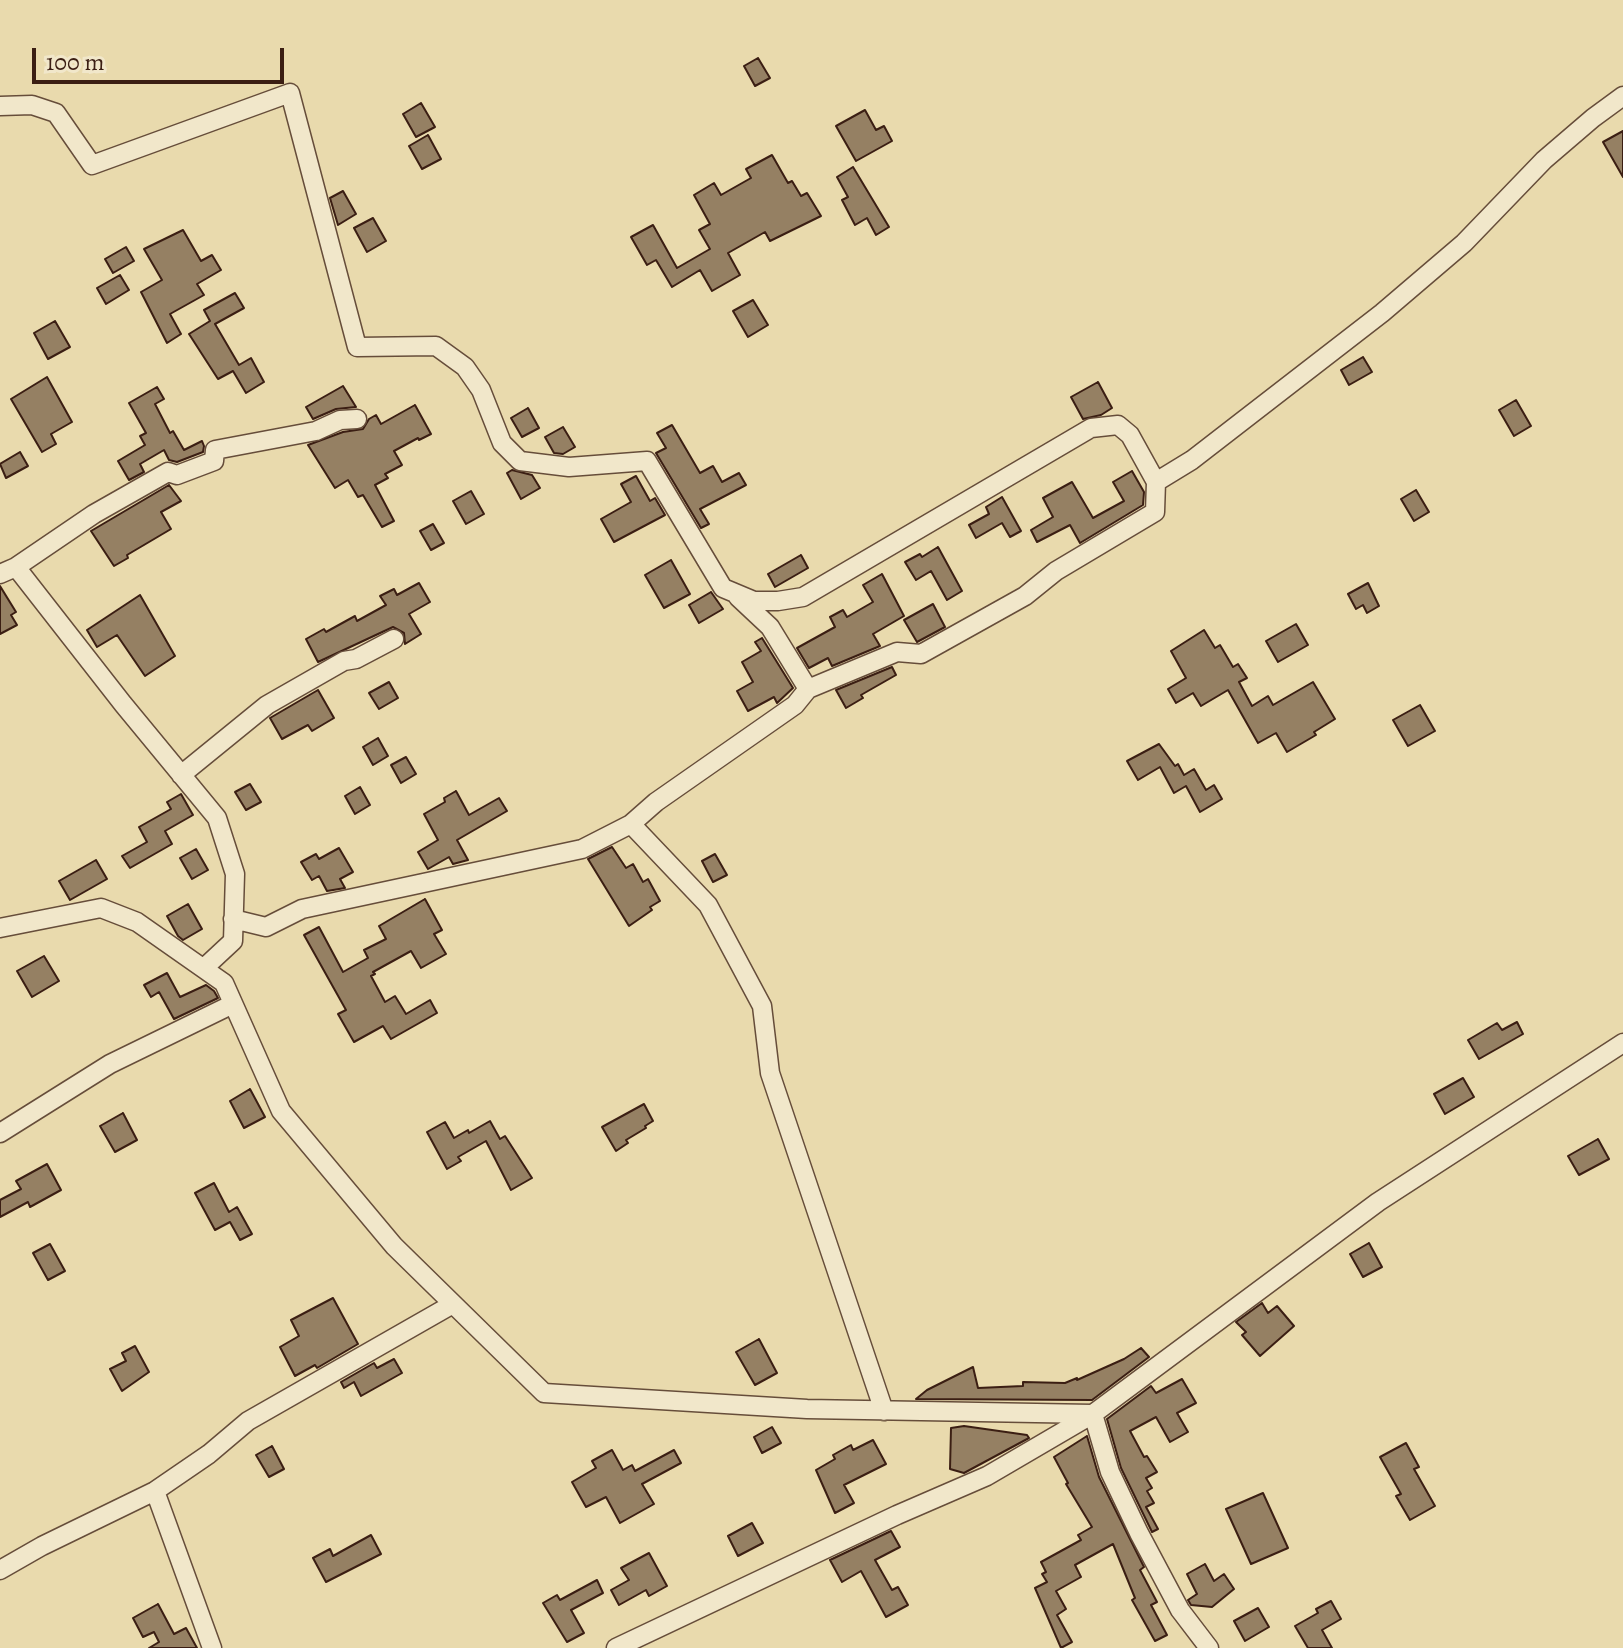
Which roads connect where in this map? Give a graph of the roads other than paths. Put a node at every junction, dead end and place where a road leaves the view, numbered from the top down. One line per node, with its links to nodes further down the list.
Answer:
1 (1623, 96): 4 (street)
2 (0, 106): 6 (street)
3 (357, 419): 5 (street)
4 (1156, 482): 6 (street); 8 (street)
5 (8, 570): 9 (street)
6 (733, 592): 8 (street)
7 (394, 639): 9 (street)
8 (808, 689): 10 (street)
9 (181, 775): 11 (street)
10 (631, 824): 11 (street); 18 (street)
11 (233, 919): 13 (street)
12 (0, 928): 13 (street)
13 (204, 968): 14 (street)
14 (233, 1004): 16 (street); 17 (street)
15 (1623, 1043): 19 (street)
16 (0, 1133)
17 (453, 1304): 18 (street); 20 (street)
18 (884, 1411): 19 (street)
19 (1093, 1414): 23 (street); 24 (street)
20 (155, 1491): 21 (street); 22 (street)
21 (0, 1570)
22 (212, 1648)
23 (616, 1648)
24 (1209, 1648)

